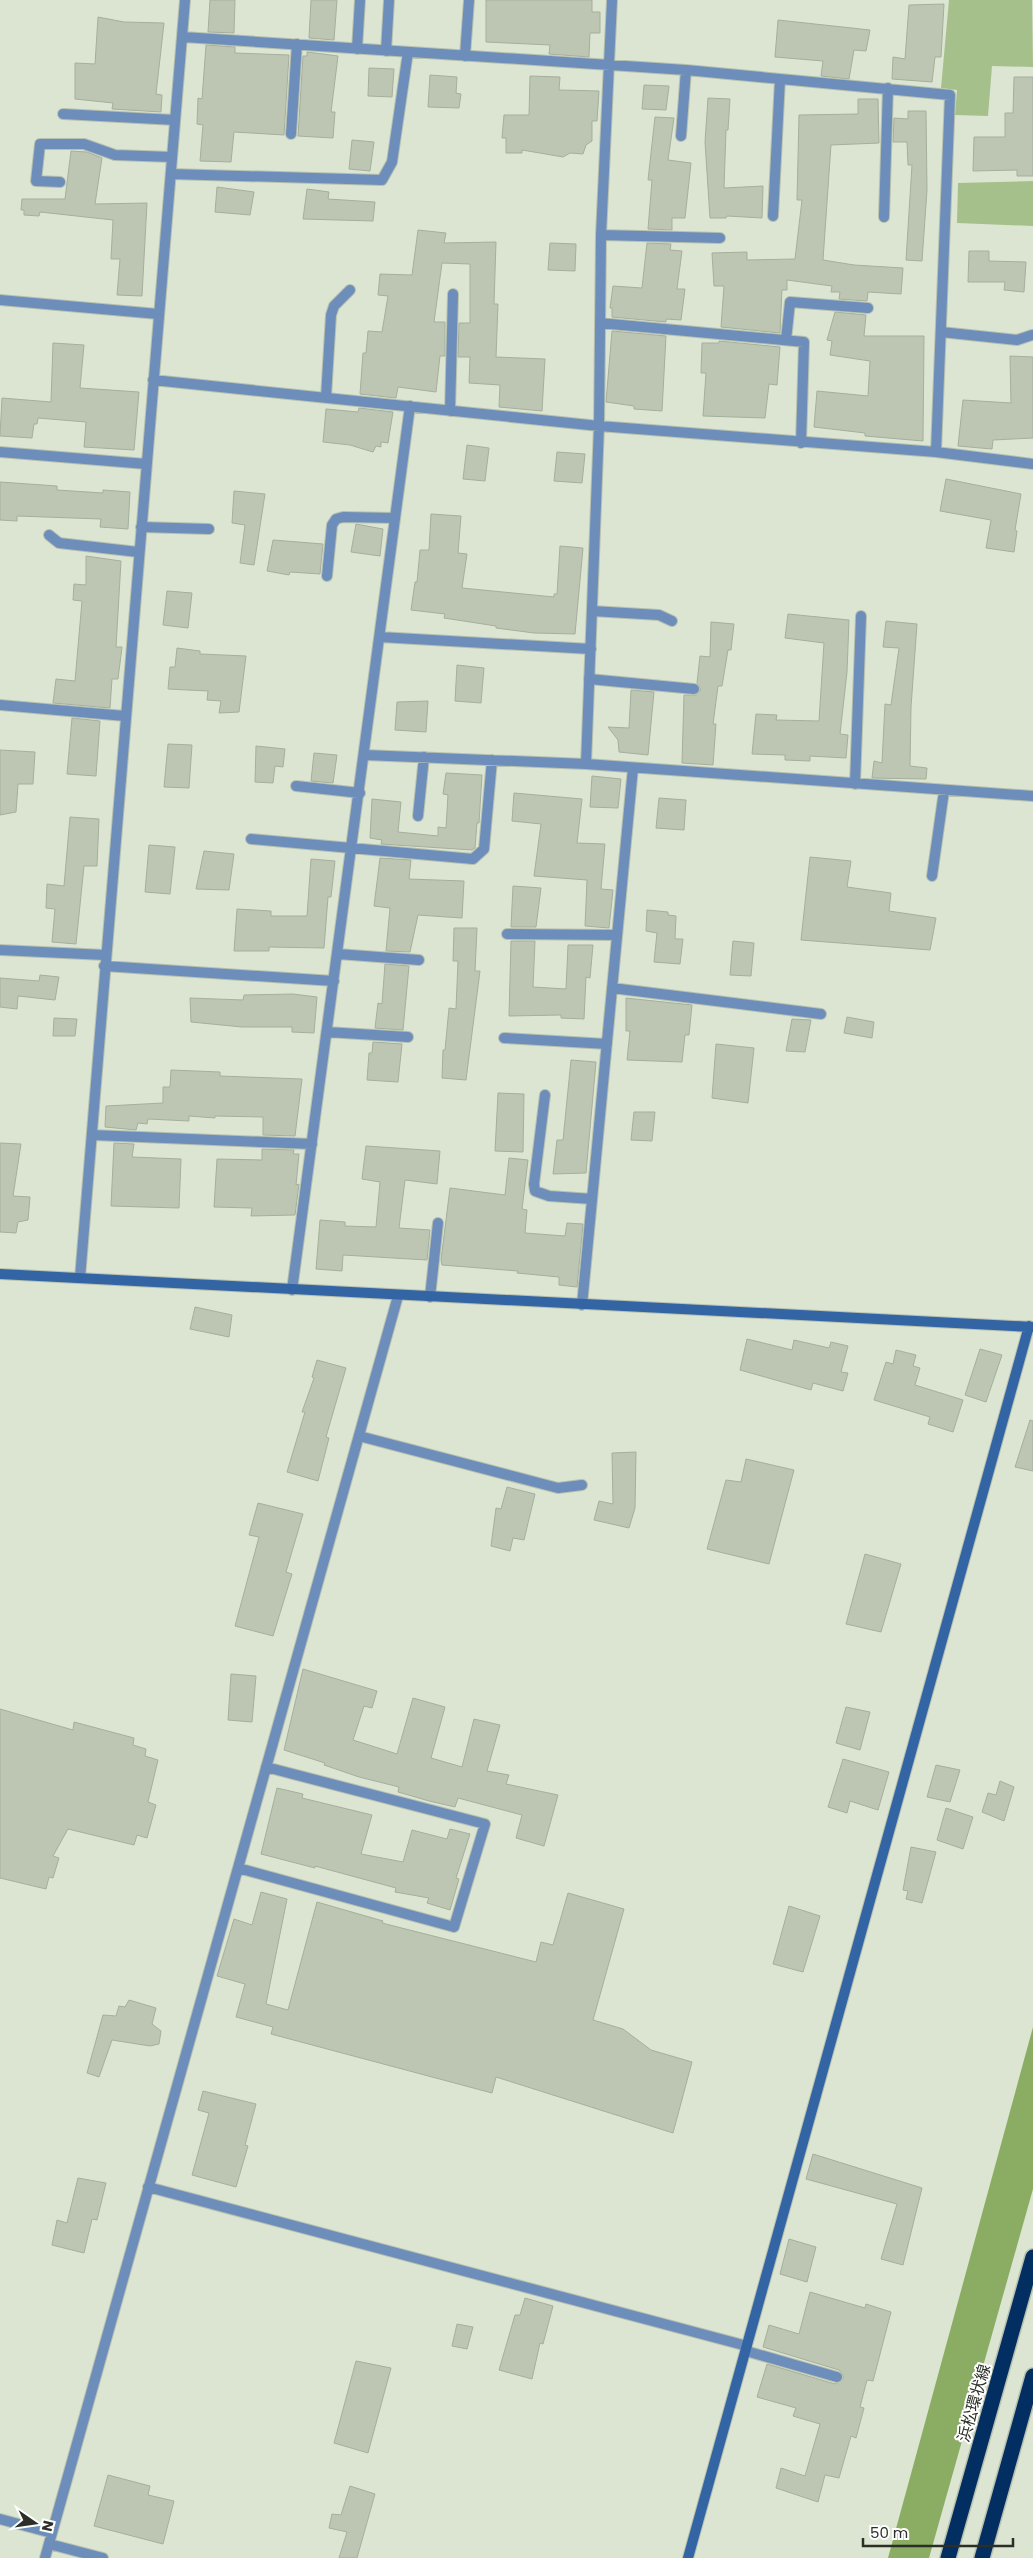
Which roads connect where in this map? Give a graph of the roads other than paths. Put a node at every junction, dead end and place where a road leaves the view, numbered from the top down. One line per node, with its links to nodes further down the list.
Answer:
1 (185, 0): 6 (street)
2 (360, 0): 8 (street)
3 (389, 0): 9 (street)
4 (469, 0): 11 (street)
5 (612, 0): 12 (street)
6 (183, 37): 7 (street); 17 (street)
7 (297, 44): 8 (street); 18 (street)
8 (357, 49): 9 (street)
9 (386, 51): 10 (street)
10 (408, 52): 11 (street); 21 (street)
11 (465, 56): 12 (street)
12 (609, 67): 13 (street); 25 (street)
13 (686, 70): 14 (street); 19 (street)
14 (780, 78): 15 (street); 23 (street)
15 (888, 88): 24 (street); 33 (street)
16 (62, 114): 17 (street)
17 (175, 120): 20 (street)
18 (291, 134)
19 (681, 136)
20 (171, 157): 21 (street); 22 (street)
21 (171, 174): 31 (street)
22 (60, 182)
23 (773, 216)
24 (884, 217)
25 (601, 235): 26 (street); 32 (street)
26 (720, 238)
27 (350, 290): 37 (street)
28 (453, 294): 39 (street)
29 (0, 300): 31 (street)
30 (868, 308): 35 (street)
31 (158, 314): 36 (street)
32 (600, 323): 35 (street); 40 (street)
33 (940, 332): 34 (street); 43 (street)
34 (1032, 335)
35 (786, 340): 41 (street)
36 (153, 380): 37 (street); 44 (street)
37 (326, 397): 38 (street)
38 (410, 406): 39 (street); 46 (street)
39 (450, 411): 40 (street)
40 (599, 426): 41 (street); 52 (street)
41 (801, 443): 43 (street)
42 (0, 452): 44 (street)
43 (936, 452): 45 (street)
44 (146, 464): 47 (street)
45 (1033, 464)
46 (395, 518): 51 (street); 55 (street)
47 (141, 528): 48 (street); 50 (street)
48 (209, 529)
49 (49, 535): 50 (street)
50 (138, 552): 60 (street)
51 (327, 576)
52 (592, 611): 54 (street); 56 (street)
53 (861, 616): 66 (street)
54 (672, 621)
55 (380, 637): 56 (street); 61 (street)
56 (591, 649): 57 (street)
57 (589, 679): 58 (street); 64 (street)
58 (694, 688)
59 (0, 705): 60 (street)
60 (124, 716): 79 (street)
61 (365, 755): 62 (street); 69 (street)
62 (424, 758): 63 (street); 71 (street)
63 (492, 760): 64 (street); 73 (street)
64 (586, 764): 65 (street)
65 (633, 768): 66 (street); 76 (street)
66 (855, 784): 68 (street)
67 (296, 786): 69 (street)
68 (944, 791): 70 (street); 74 (street)
69 (360, 792): 73 (street)
70 (1033, 796)
71 (418, 816)
72 (251, 840): 73 (street)
73 (352, 849): 78 (street)
74 (932, 876)
75 (507, 934): 76 (street)
76 (617, 935): 83 (street)
77 (0, 950): 79 (street)
78 (338, 954): 80 (street); 82 (street)
79 (105, 955): 81 (street)
80 (418, 960)
81 (104, 966): 82 (street); 90 (street)
82 (334, 981): 85 (street)
83 (612, 988): 84 (street); 88 (street)
84 (821, 1014)
85 (327, 1032): 86 (street); 91 (street)
86 (408, 1037)
87 (504, 1038): 88 (street)
88 (607, 1044): 92 (street)
89 (545, 1095): 92 (street)
90 (92, 1135): 91 (street); 95 (street)
91 (312, 1144): 96 (street)
92 (592, 1200): 99 (street)
93 (438, 1222): 98 (street)
94 (0, 1274): 95 (street)
95 (80, 1278): 96 (street)
96 (292, 1290): 97 (street)
97 (398, 1296): 98 (street); 101 (street)
98 (430, 1297): 99 (street)
99 (582, 1305): 100 (street)
100 (1031, 1326): 107 (street)
101 (358, 1436): 102 (street); 103 (street)
102 (582, 1485)
103 (266, 1767): 104 (street); 104 (street)
104 (238, 1868): 105 (street)
105 (148, 2187): 107 (street); 111 (street)
106 (1033, 2257): 115 (highway, 浜松環状線)
107 (747, 2349): 109 (street); 114 (street)
108 (1033, 2376): 116 (highway)
109 (837, 2377)
110 (0, 2519): 111 (street)
111 (50, 2538): 112 (street); 113 (street)
112 (45, 2558)
113 (103, 2558)
114 (688, 2558)
115 (948, 2558)
116 (982, 2558)

